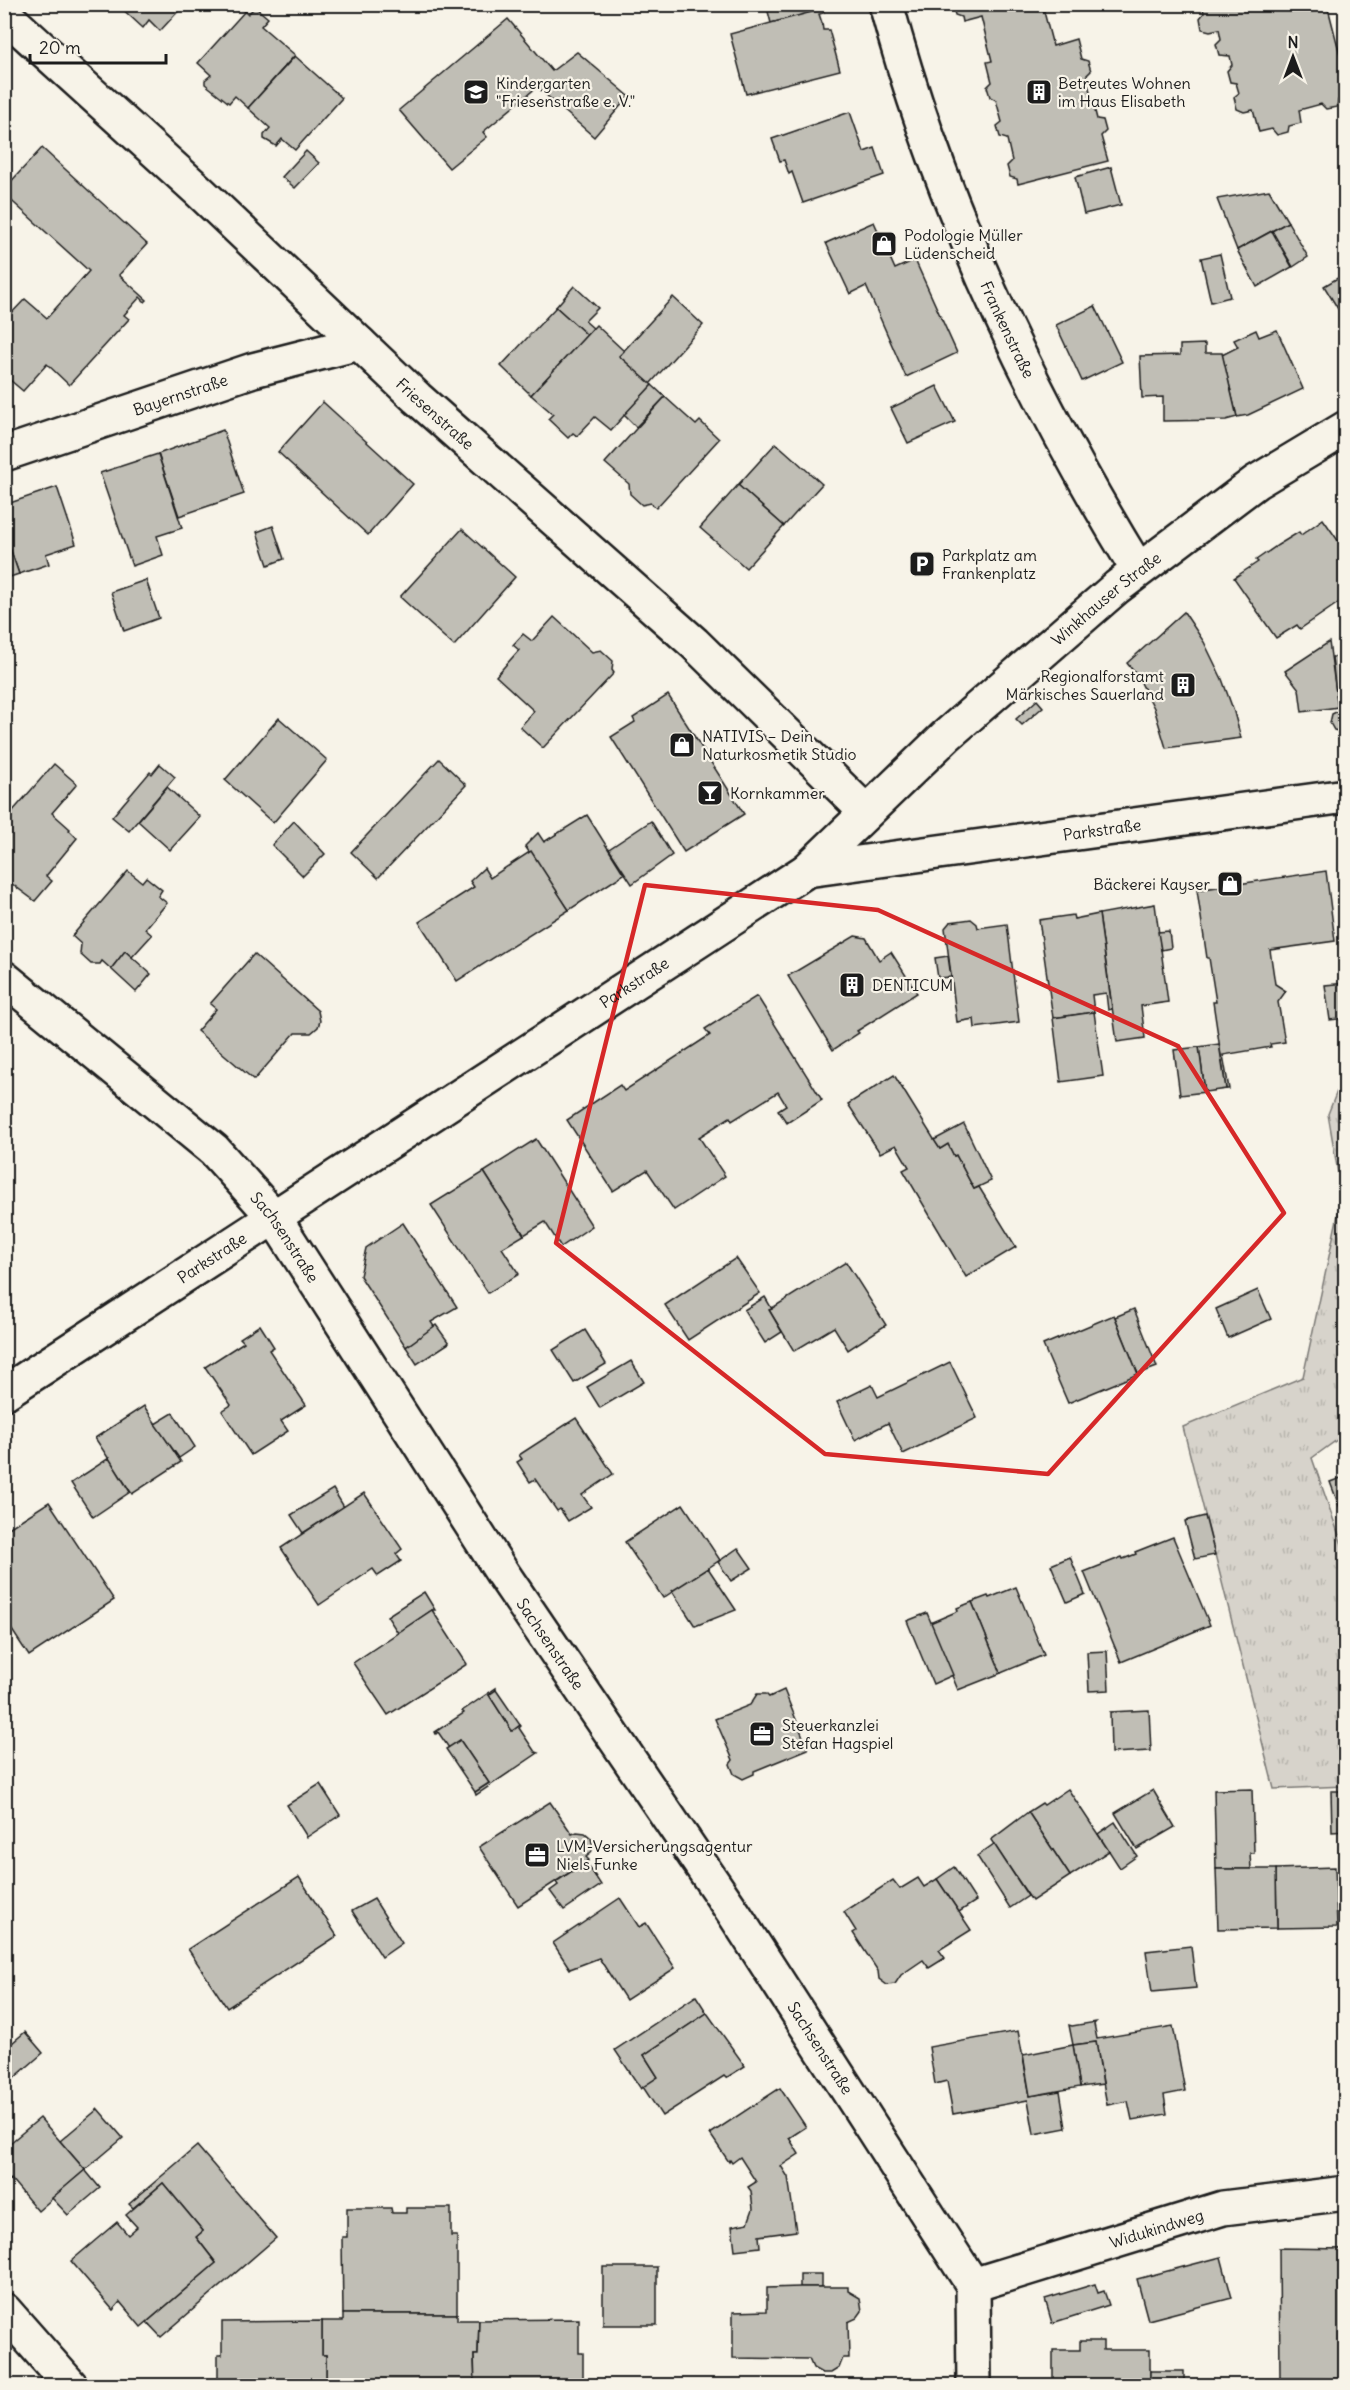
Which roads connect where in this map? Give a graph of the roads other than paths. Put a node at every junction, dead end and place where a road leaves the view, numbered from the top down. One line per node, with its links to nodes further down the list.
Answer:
1 (886, 4): 6 (street, Frankenstraße)
2 (4, 14): 3 (street, Friesenstraße)
3 (359, 343): 5 (street, Bayernstraße); 8 (street, Friesenstraße)
4 (1346, 428): 6 (street, Winkhauser Straße)
5 (4, 453)
6 (1138, 570): 8 (street, Winkhauser Straße)
7 (1346, 796): 9 (street, Parkstraße)
8 (866, 812): 9 (street, Winkhauser Straße)
9 (807, 870): 11 (street, Parkstraße)
10 (4, 978): 11 (street, Sachsenstraße)
11 (274, 1217): 12 (street, Parkstraße); 14 (street, Sachsenstraße)
12 (4, 1393)
13 (1346, 2193): 14 (street, Widukindweg)
14 (973, 2285): 17 (street)
15 (4, 2310): 16 (street)
16 (71, 2385)
17 (974, 2385)

